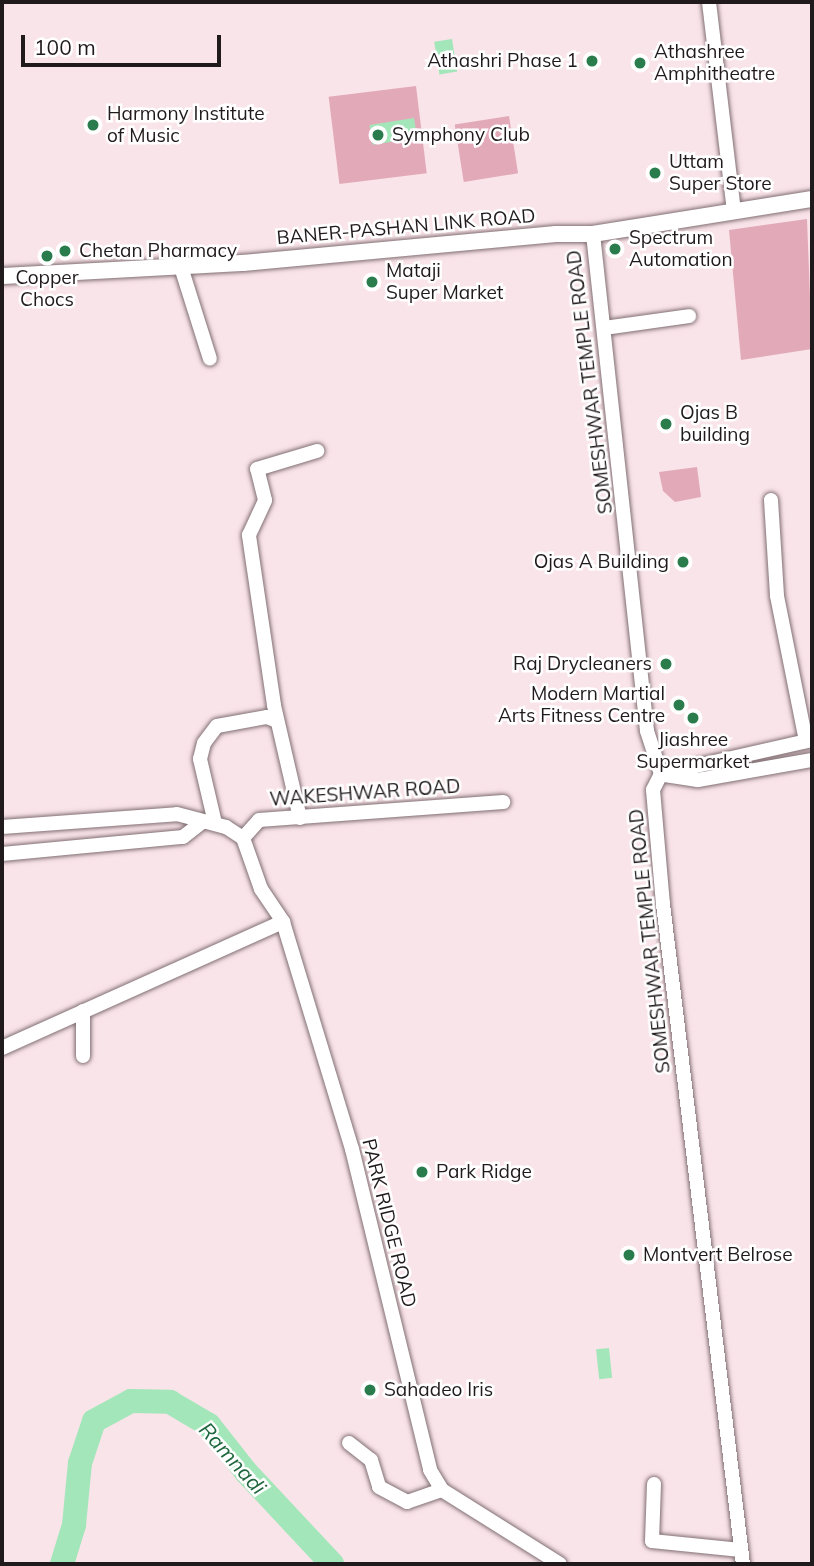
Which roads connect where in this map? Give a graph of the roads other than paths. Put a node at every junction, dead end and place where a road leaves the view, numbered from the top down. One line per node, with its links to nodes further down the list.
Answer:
1 (709, 2): 3 (street)
2 (812, 200): 3 (street, BANER-PASHAN LINK ROAD)
3 (734, 212): 4 (street, BANER-PASHAN LINK ROAD)
4 (593, 234): 5 (street, BANER-PASHAN LINK ROAD); 8 (street, SOMESHWAR TEMPLE ROAD)
5 (181, 268): 6 (street, BANER-PASHAN LINK ROAD); 9 (street)
6 (2, 276)
7 (689, 316): 8 (street)
8 (604, 328): 15 (street, SOMESHWAR TEMPLE ROAD)
9 (210, 359)
10 (317, 451): 12 (street)
11 (771, 500): 13 (street)
12 (277, 721): 17 (street); 18 (street)
13 (809, 740): 15 (street)
14 (812, 760): 15 (street)
15 (661, 774): 29 (street, SOMESHWAR TEMPLE ROAD)
16 (503, 802): 17 (street, WAKESHWAR ROAD)
17 (300, 818): 20 (street, WAKESHWAR ROAD)
18 (209, 822): 19 (street); 20 (street); 21 (street)
19 (4, 827): 21 (street)
20 (243, 838): 22 (street, PARK RIDGE ROAD)
21 (5, 854)
22 (283, 922): 23 (street); 28 (street, PARK RIDGE ROAD)
23 (83, 1011): 24 (street); 25 (street)
24 (2, 1048)
25 (83, 1056)
26 (349, 1443): 28 (street)
27 (654, 1484): 29 (street)
28 (442, 1490): 30 (street)
29 (742, 1557)
30 (560, 1564)

